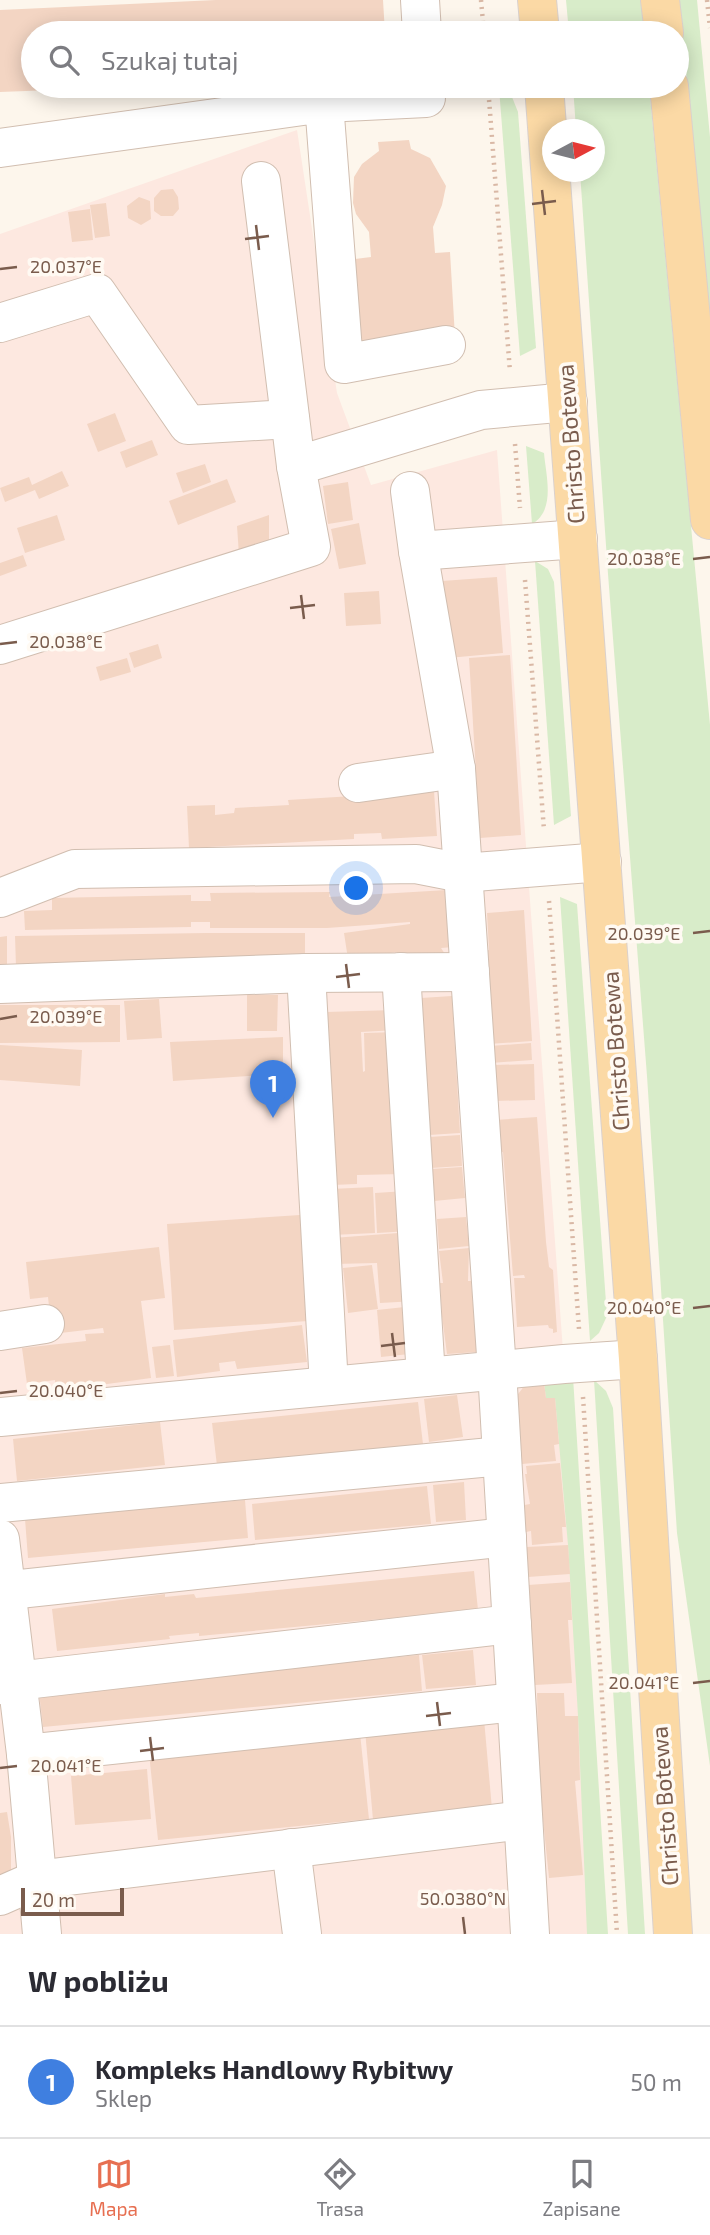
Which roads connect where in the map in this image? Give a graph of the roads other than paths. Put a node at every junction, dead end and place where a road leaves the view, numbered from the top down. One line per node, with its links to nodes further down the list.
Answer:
1 (419, 0): 4 (lane)
2 (537, 0): 5 (main road)
3 (660, 0): 6 (main road)
4 (421, 21)
5 (539, 21)
6 (663, 21)
7 (426, 98): 10 (lane)
8 (545, 98): 15 (main road, Christo Botewa)
9 (670, 98): 19 (main road)
10 (324, 103): 11 (lane); 14 (lane)
11 (0, 148)
12 (261, 181): 16 (lane)
13 (0, 323): 16 (lane)
14 (446, 345)
15 (568, 402): 17 (lane); 20 (main road, Christo Botewa)
16 (290, 419): 17 (lane)
17 (296, 466): 22 (lane)
18 (410, 491): 21 (lane)
19 (710, 520)
20 (578, 539): 21 (lane); 25 (main road, Christo Botewa)
21 (418, 551): 23 (lane)
22 (0, 645)
23 (456, 769): 24 (lane); 26 (lane)
24 (358, 783)
25 (602, 862): 26 (lane); 34 (main road, Christo Botewa)
26 (462, 873): 27 (lane); 29 (lane)
27 (0, 898)
28 (401, 972): 29 (lane); 30 (lane); 36 (lane)
29 (470, 972): 35 (lane)
30 (306, 973): 31 (lane); 37 (lane)
31 (0, 984)
32 (45, 1324): 33 (lane)
33 (0, 1331)
34 (638, 1359): 35 (lane); 55 (main road, Christo Botewa)
35 (498, 1370): 36 (lane); 39 (lane)
36 (426, 1377): 37 (lane)
37 (330, 1386): 38 (lane)
38 (0, 1417)
39 (502, 1456): 40 (lane); 41 (lane)
40 (0, 1503)
41 (507, 1537): 43 (lane); 44 (lane)
42 (0, 1539): 43 (lane)
43 (3, 1591): 45 (lane)
44 (512, 1624): 45 (lane); 46 (lane)
45 (8, 1683): 47 (lane)
46 (516, 1702): 47 (lane); 48 (lane)
47 (18, 1773): 50 (lane)
48 (523, 1820): 49 (lane); 54 (lane)
49 (292, 1848): 50 (lane); 53 (lane)
50 (36, 1880): 51 (lane); 52 (lane)
51 (0, 1896)
52 (42, 1934)
53 (302, 1934)
54 (530, 1934)
55 (673, 1934)

